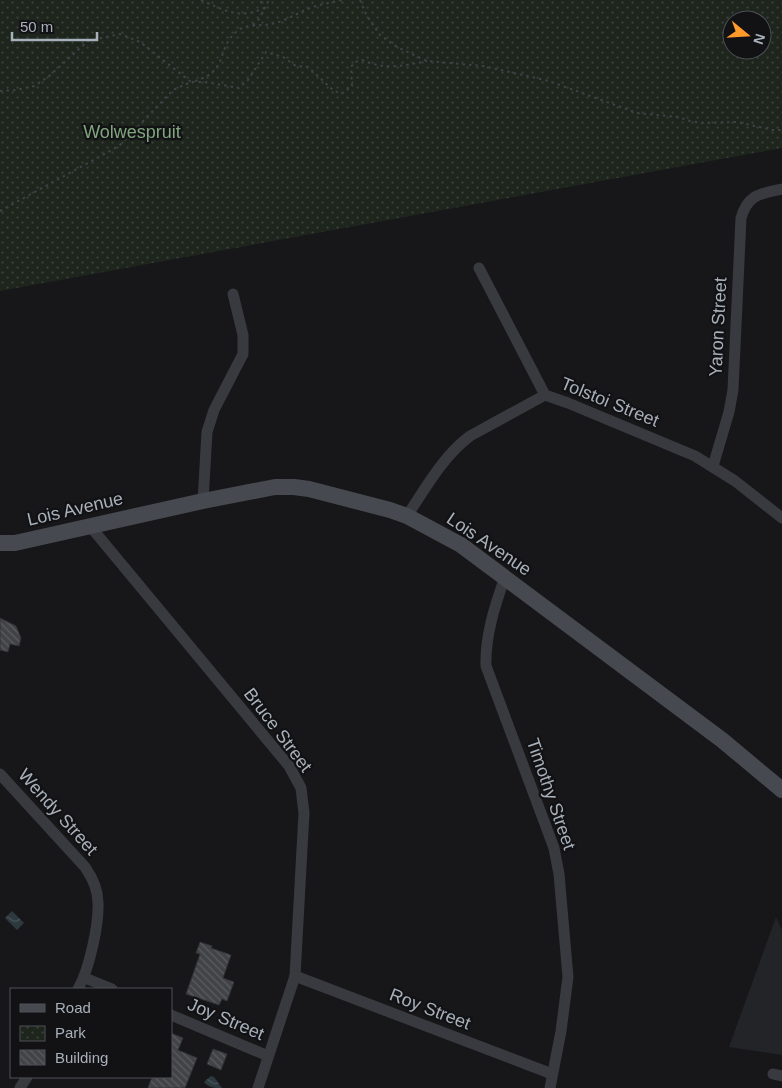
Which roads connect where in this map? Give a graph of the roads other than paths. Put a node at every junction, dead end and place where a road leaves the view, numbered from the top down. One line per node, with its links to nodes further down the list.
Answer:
1 (782, 189): 5 (street, Yaron Street)
2 (479, 268): 4 (street, Tolstoi Street)
3 (233, 294): 6 (street)
4 (546, 396): 5 (street, Tolstoi Street); 7 (street)
5 (712, 466): 8 (street, Tolstoi Street)
6 (203, 501): 7 (street, Lois Avenue); 9 (street, Lois Avenue)
7 (407, 516): 11 (street, Lois Avenue)
8 (782, 518)
9 (90, 526): 10 (street, Lois Avenue); 14 (street, Bruce Street)
10 (0, 542)
11 (505, 577): 13 (street, Lois Avenue); 20 (street, Timothy Street)
12 (0, 774): 15 (street, Wendy Street)
13 (782, 790)
14 (295, 976): 19 (street, Bruce Street); 20 (street, Roy Street)
15 (85, 978): 16 (street, Wendy Street); 17 (street)
16 (79, 988)
17 (110, 988)
18 (172, 1014): 19 (street, Joy Street)
19 (268, 1056): 21 (street, Bruce Street)
20 (552, 1074): 22 (street, Timothy Street)
21 (258, 1088)
22 (550, 1088)

